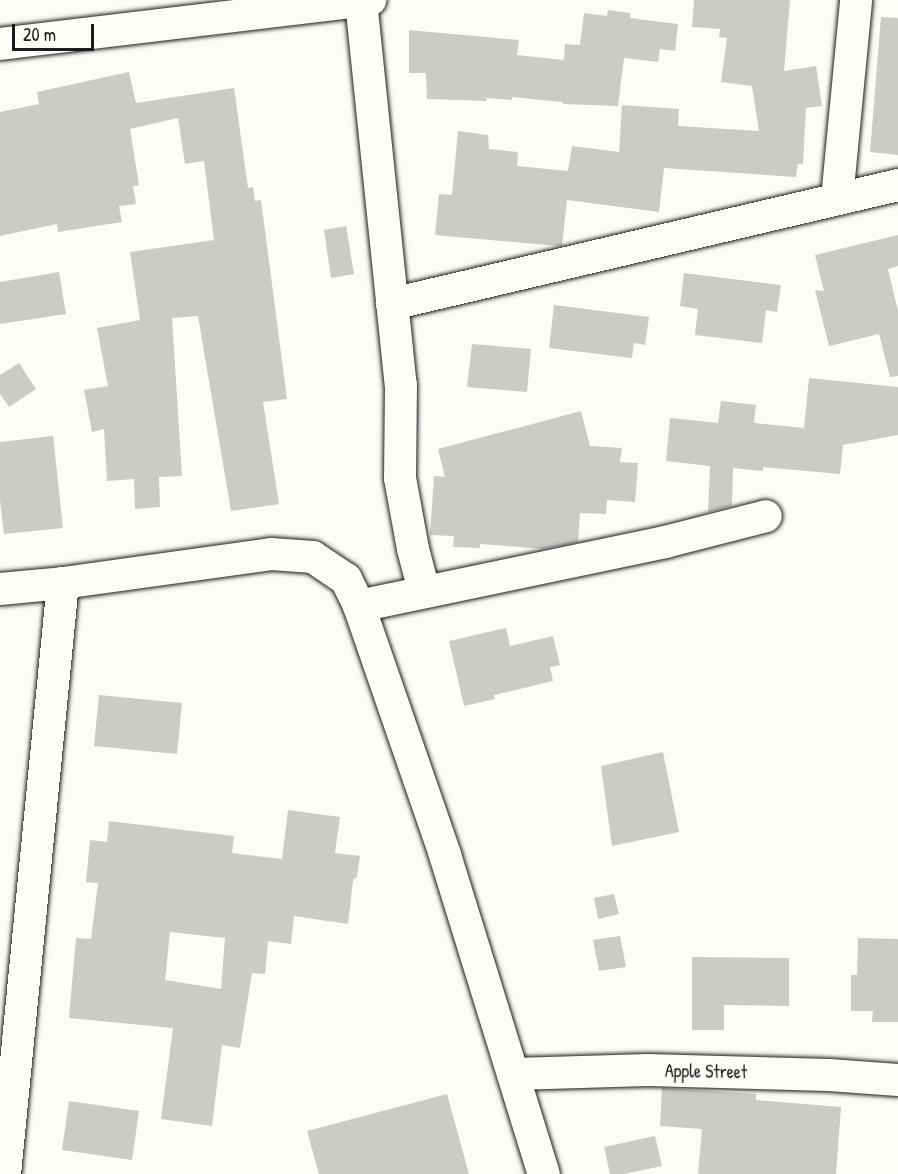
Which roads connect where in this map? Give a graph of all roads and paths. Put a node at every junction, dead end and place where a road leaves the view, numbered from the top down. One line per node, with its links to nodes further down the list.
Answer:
1 (856, 0): 5 (street)
2 (366, 1): 3 (street); 6 (street)
3 (0, 44)
4 (898, 184): 5 (street)
5 (837, 199): 6 (street)
6 (392, 304): 10 (street)
7 (766, 516): 10 (street)
8 (63, 583): 9 (street); 11 (street); 14 (street)
9 (0, 589)
10 (424, 591): 11 (street)
11 (358, 606): 12 (street)
12 (514, 1074): 13 (street, Apple Street); 15 (street)
13 (898, 1080)
14 (5, 1174)
15 (544, 1174)

